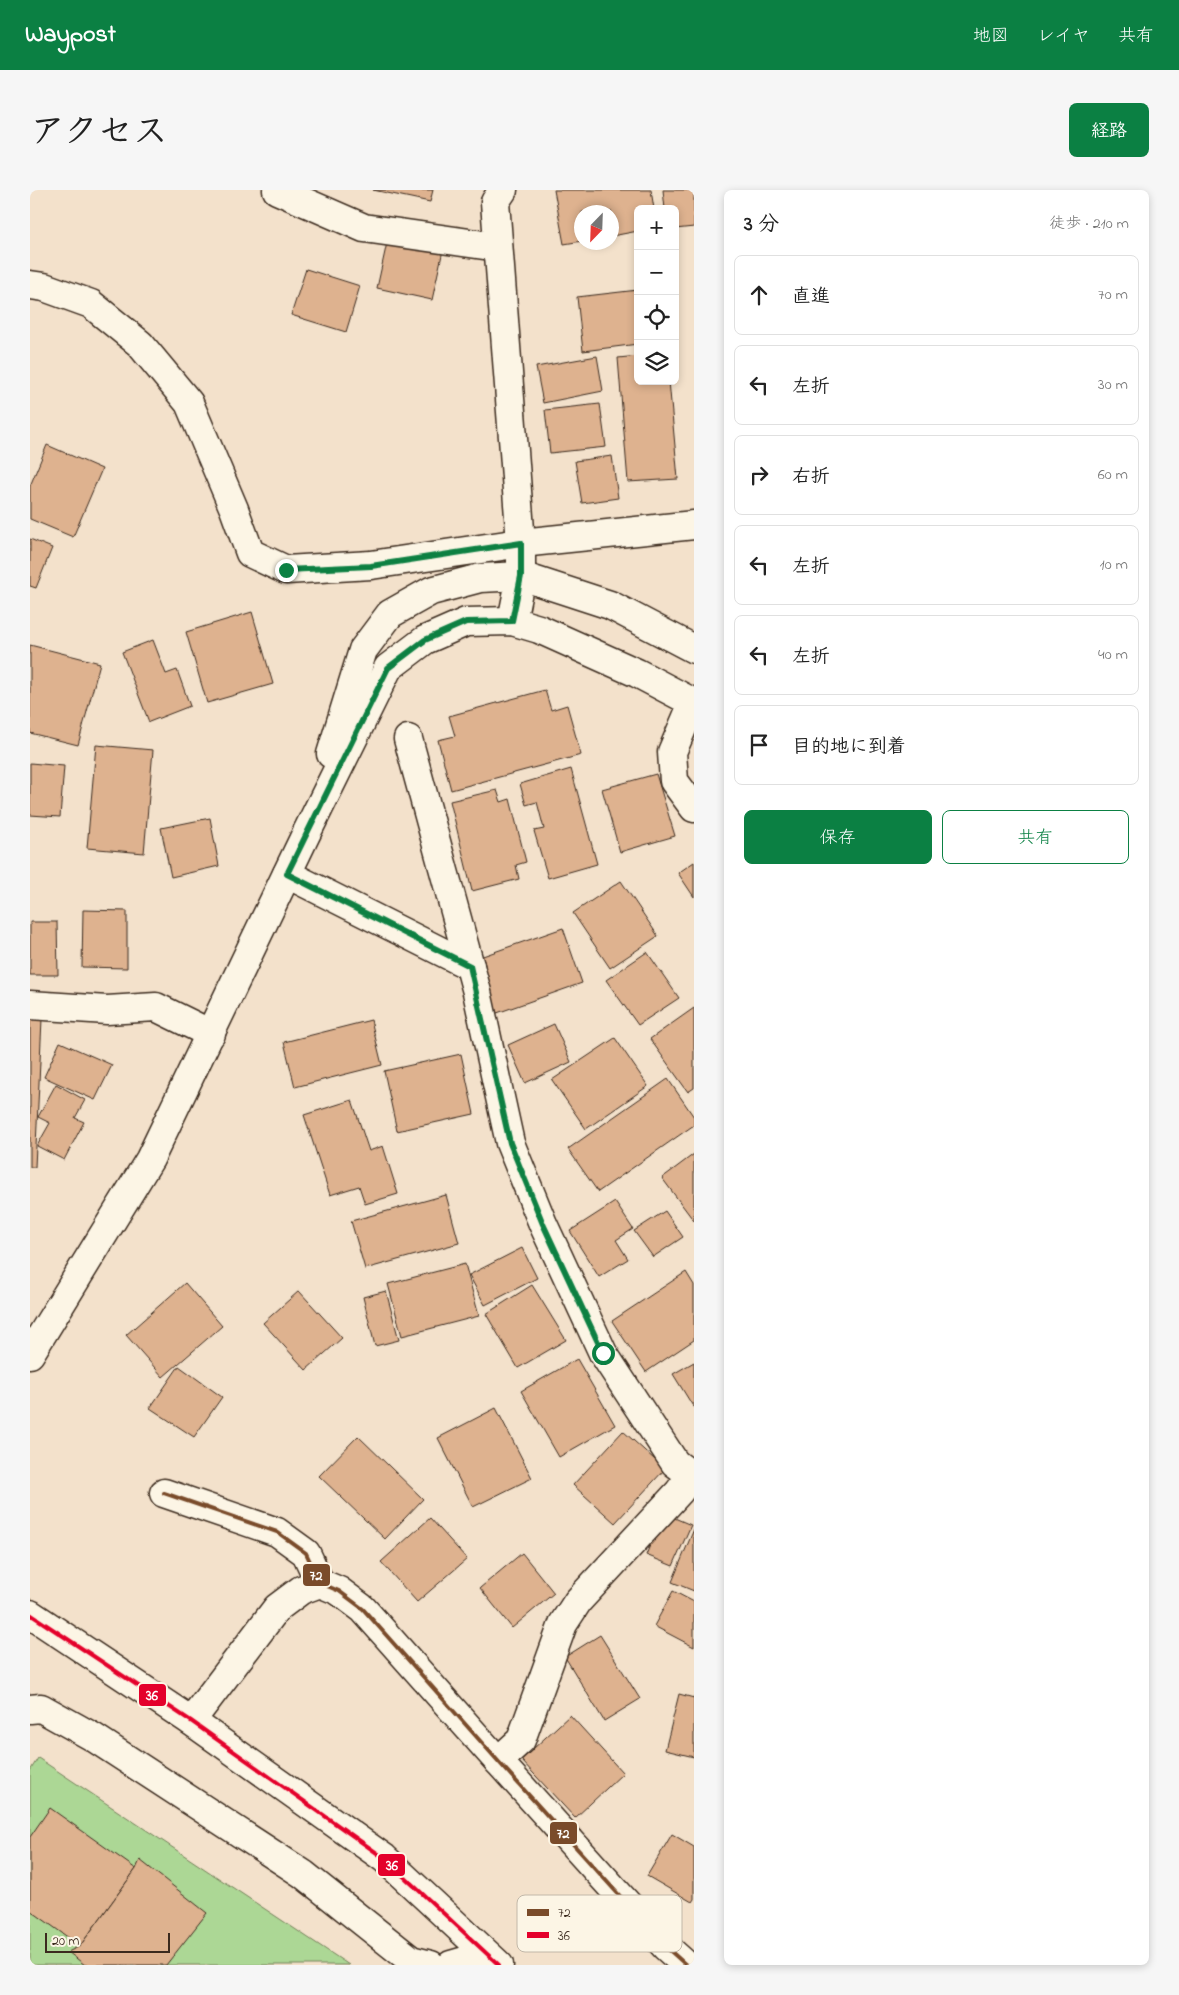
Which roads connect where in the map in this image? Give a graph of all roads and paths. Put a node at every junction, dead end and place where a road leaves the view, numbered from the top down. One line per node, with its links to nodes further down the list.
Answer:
1 (277, 190): 3 (street)
2 (503, 190): 3 (street)
3 (498, 247): 6 (street)
4 (30, 285): 6 (street)
5 (694, 525): 6 (street)
6 (521, 543): 7 (street)
7 (521, 576): 8 (street); 9 (street); 13 (street)
8 (512, 621): 10 (street); 13 (street)
9 (694, 649)
10 (694, 703): 12 (street)
11 (408, 739): 15 (street)
12 (694, 808)
13 (306, 834): 14 (street)
14 (287, 874): 15 (street); 17 (street)
15 (470, 966): 19 (street)
16 (30, 1005): 17 (street)
17 (210, 1034): 18 (street)
18 (30, 1354)
19 (693, 1477): 25 (street)
20 (164, 1493): 21 (street)
21 (320, 1583): 24 (street); 25 (street)
22 (30, 1614): 24 (street)
23 (30, 1709): 29 (street)
24 (191, 1721): 28 (street)
25 (498, 1761): 26 (street)
26 (619, 1895)
27 (672, 1952): 31 (street)
28 (491, 1957): 30 (street)
29 (431, 1965)
30 (451, 1965)
31 (686, 1965)

